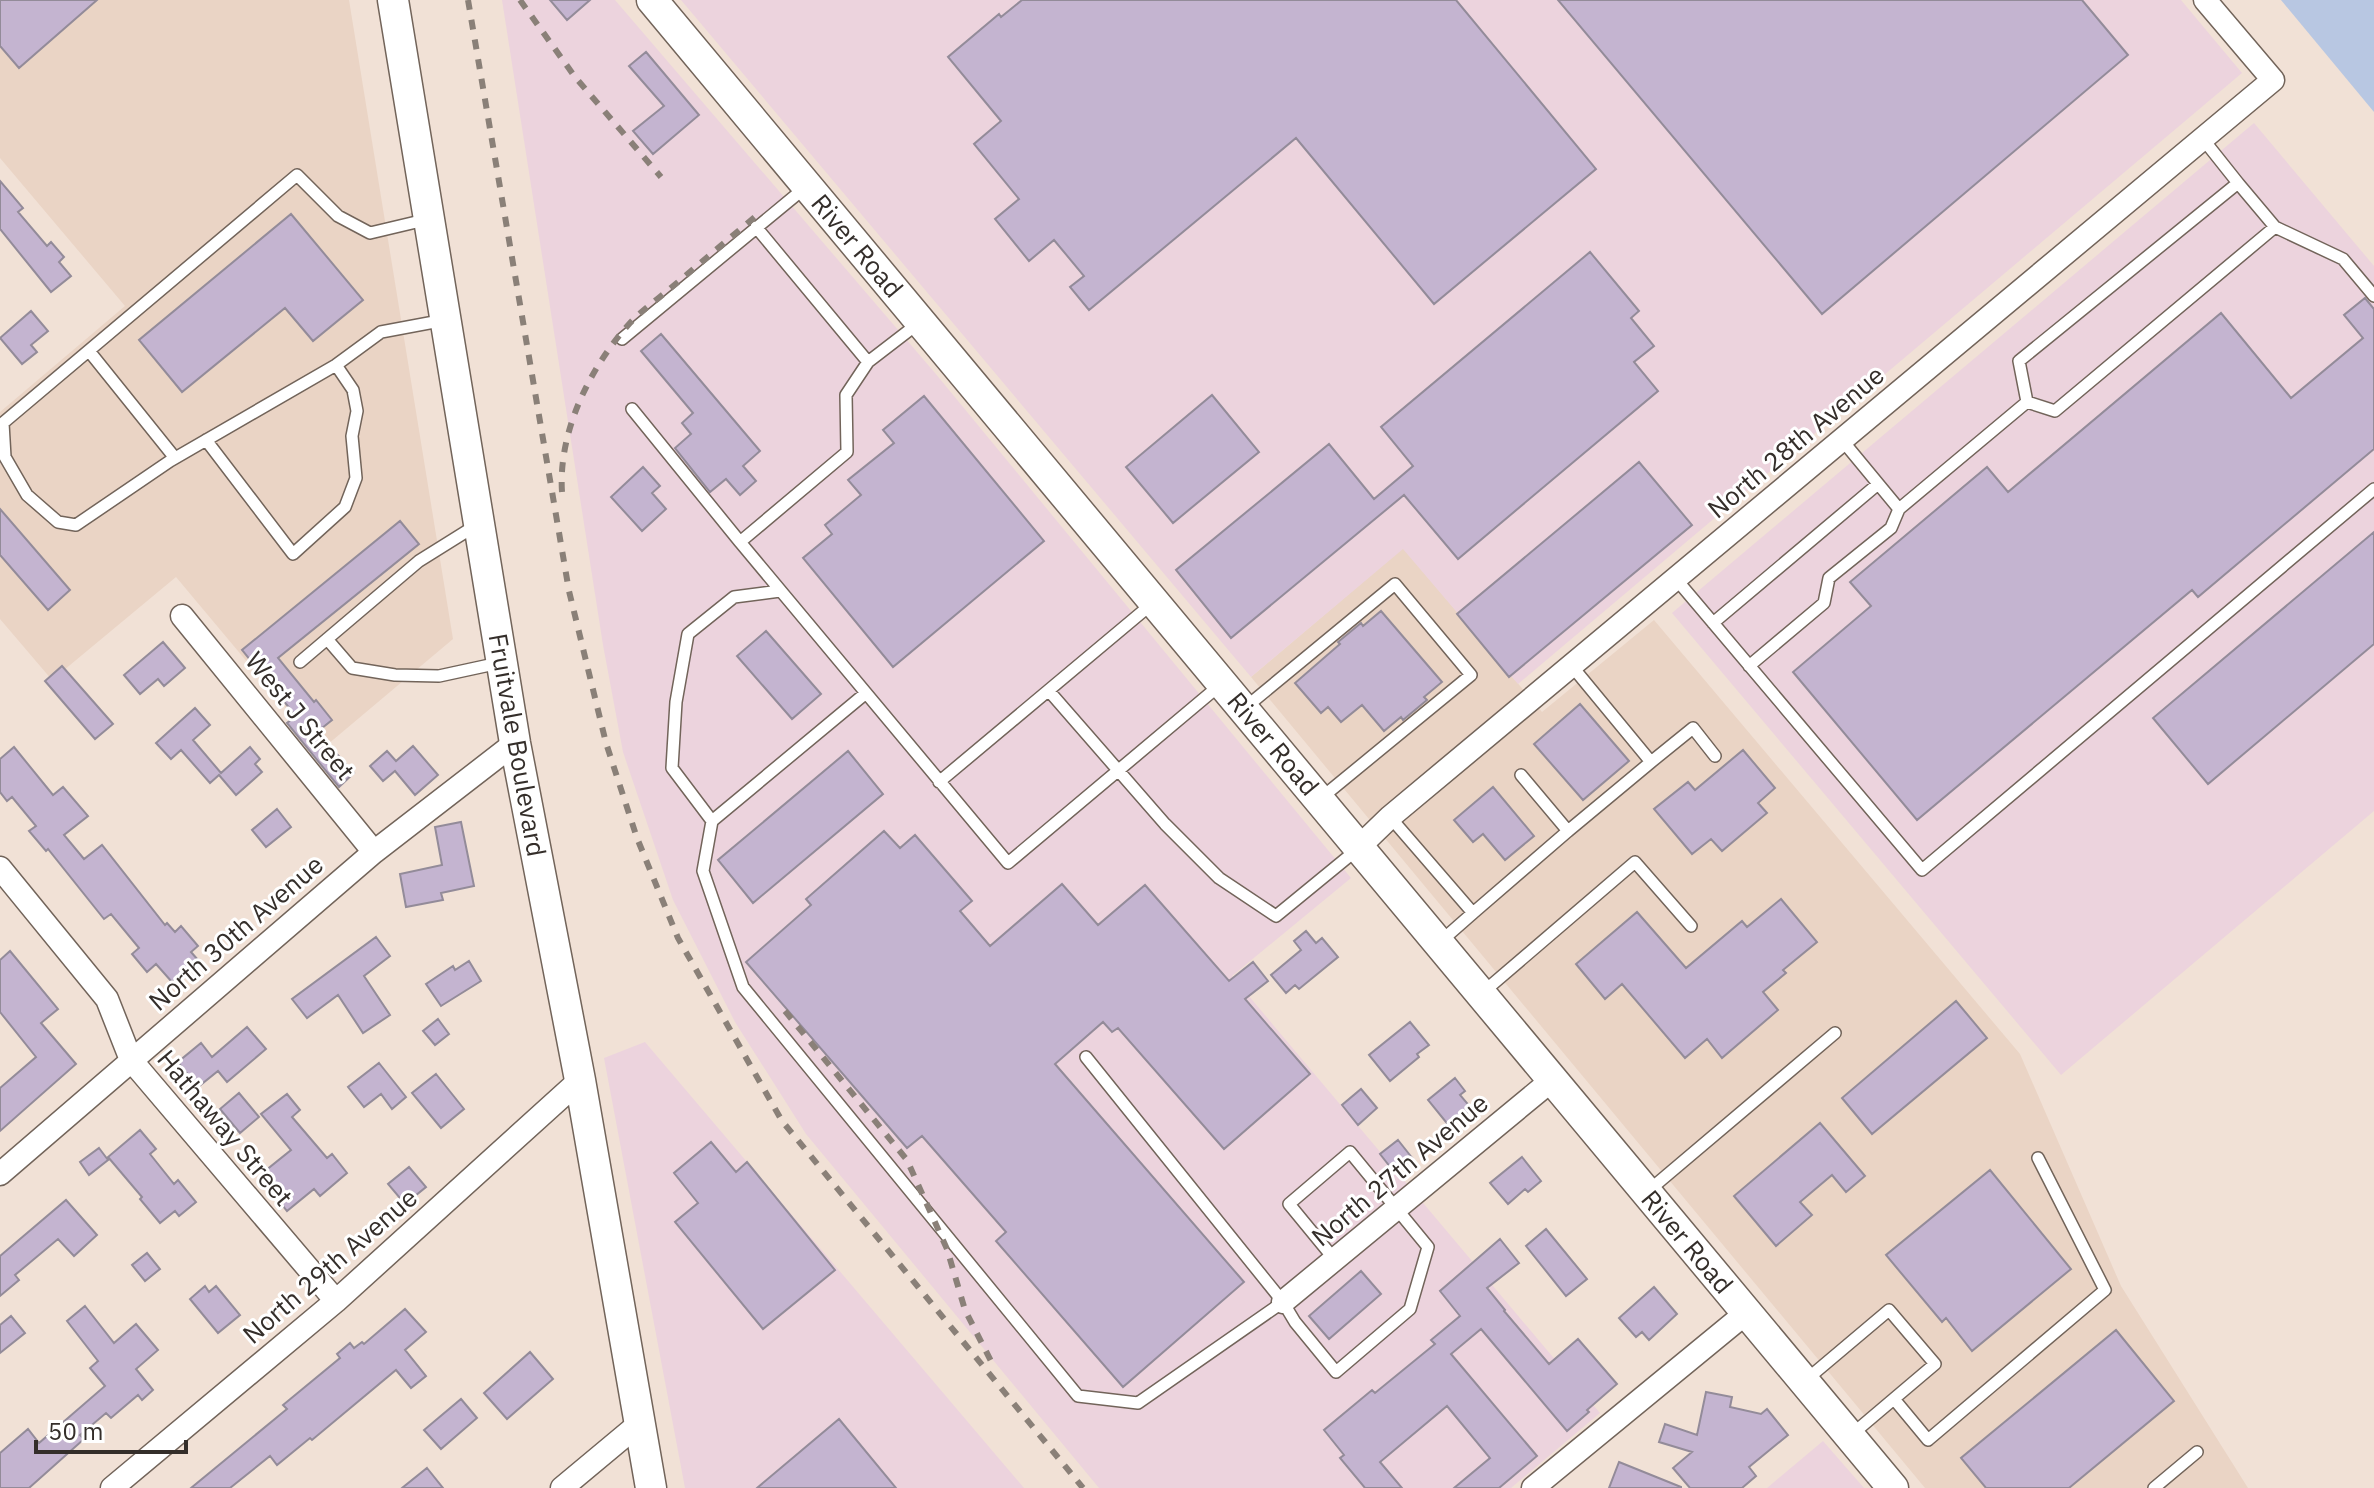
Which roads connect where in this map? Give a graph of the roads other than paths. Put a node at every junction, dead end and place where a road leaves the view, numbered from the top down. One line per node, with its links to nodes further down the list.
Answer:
1 (393, 0): 7 (street, Fruitvale Boulevard)
2 (652, 0): 6 (street, River Road)
3 (2205, 0): 4 (street, North 28th Avenue)
4 (2203, 139): 5 (lane); 20 (street, North 28th Avenue)
5 (2238, 183): 9 (lane); 17 (lane)
6 (807, 186): 8 (lane); 12 (street, River Road)
7 (429, 219): 11 (street, Fruitvale Boulevard); 14 (lane)
8 (756, 227): 13 (lane); 15 (lane)
9 (2275, 227): 10 (lane); 17 (lane)
10 (2374, 296)
11 (446, 320): 16 (lane); 25 (street, Fruitvale Boulevard)
12 (920, 321): 15 (lane); 29 (street, River Road)
13 (622, 339)
14 (89, 351): 21 (lane); 21 (lane)
15 (868, 362): 26 (lane)
16 (336, 365): 19 (lane); 19 (lane)
17 (2027, 402): 24 (lane)
18 (632, 409): 26 (lane)
19 (206, 440): 21 (lane)
20 (1842, 440): 22 (lane); 27 (street, North 28th Avenue)
21 (175, 458)
22 (1878, 484): 24 (lane); 31 (lane)
23 (2374, 489): 36 (lane)
24 (1899, 509): 36 (lane)
25 (479, 523): 32 (lane); 34 (street, Fruitvale Boulevard)
26 (740, 542): 28 (lane)
27 (1676, 579): 31 (lane); 35 (street, North 28th Avenue)
28 (780, 591): 39 (lane); 49 (lane)
29 (1154, 602): 37 (street, River Road); 38 (lane)
30 (182, 616): 52 (street, West J Street)
31 (1713, 623): 36 (lane)
32 (327, 639): 33 (lane); 34 (lane)
33 (300, 662)
34 (502, 663): 41 (street, Fruitvale Boulevard)
35 (1571, 665): 43 (lane); 48 (street, North 28th Avenue)
36 (1749, 666)
37 (1222, 683): 40 (street, River Road); 44 (lane)
38 (1049, 691): 44 (lane); 46 (lane)
39 (866, 693): 46 (lane); 49 (lane)
40 (1244, 709): 47 (street, River Road); 47 (lane)
41 (515, 743): 52 (street, North 30th Avenue); 61 (street, Fruitvale Boulevard)
42 (1715, 756): 43 (lane)
43 (1651, 762): 50 (lane)
44 (1118, 772): 46 (lane); 51 (lane, North 28th Avenue)
45 (1521, 775): 50 (lane)
46 (939, 782)
47 (1320, 800): 51 (street, River Road)
48 (1390, 817): 51 (street, North 28th Avenue); 54 (lane)
49 (712, 821): 69 (lane)
50 (1568, 831): 54 (lane)
51 (1359, 847): 56 (street, River Road)
52 (374, 852): 60 (street, North 30th Avenue)
53 (0, 868): 60 (street, Hathaway Street)
54 (1473, 913): 56 (lane)
55 (1691, 926): 57 (lane)
56 (1439, 943): 57 (street, River Road)
57 (1481, 994): 62 (street, River Road)
58 (1835, 1033): 65 (lane)
59 (1086, 1057): 69 (lane)
60 (131, 1060): 64 (street, North 30th Avenue); 68 (street, Hathaway Street)
61 (580, 1080): 68 (street, North 29th Avenue); 73 (street, Fruitvale Boulevard)
62 (1552, 1080): 65 (street, River Road); 66 (street, North 27th Avenue)
63 (2038, 1158): 72 (lane)
64 (0, 1174)
65 (1646, 1193): 70 (street, River Road)
66 (1397, 1208): 67 (street, North 27th Avenue); 67 (lane); 69 (lane)
67 (1335, 1260): 69 (street, North 27th Avenue)
68 (336, 1301): 76 (street, North 29th Avenue)
69 (1283, 1302)
70 (1746, 1313): 71 (street, River Road); 79 (street)
71 (1804, 1381): 72 (lane); 74 (street, River Road)
72 (1894, 1399): 74 (lane)
73 (640, 1423): 77 (street); 78 (street, Fruitvale Boulevard)
74 (1850, 1436): 80 (street, River Road)
75 (2197, 1452): 81 (lane)
76 (112, 1488)
77 (562, 1488)
78 (651, 1488)
79 (1533, 1488)
80 (1893, 1488)
81 (2154, 1488)

